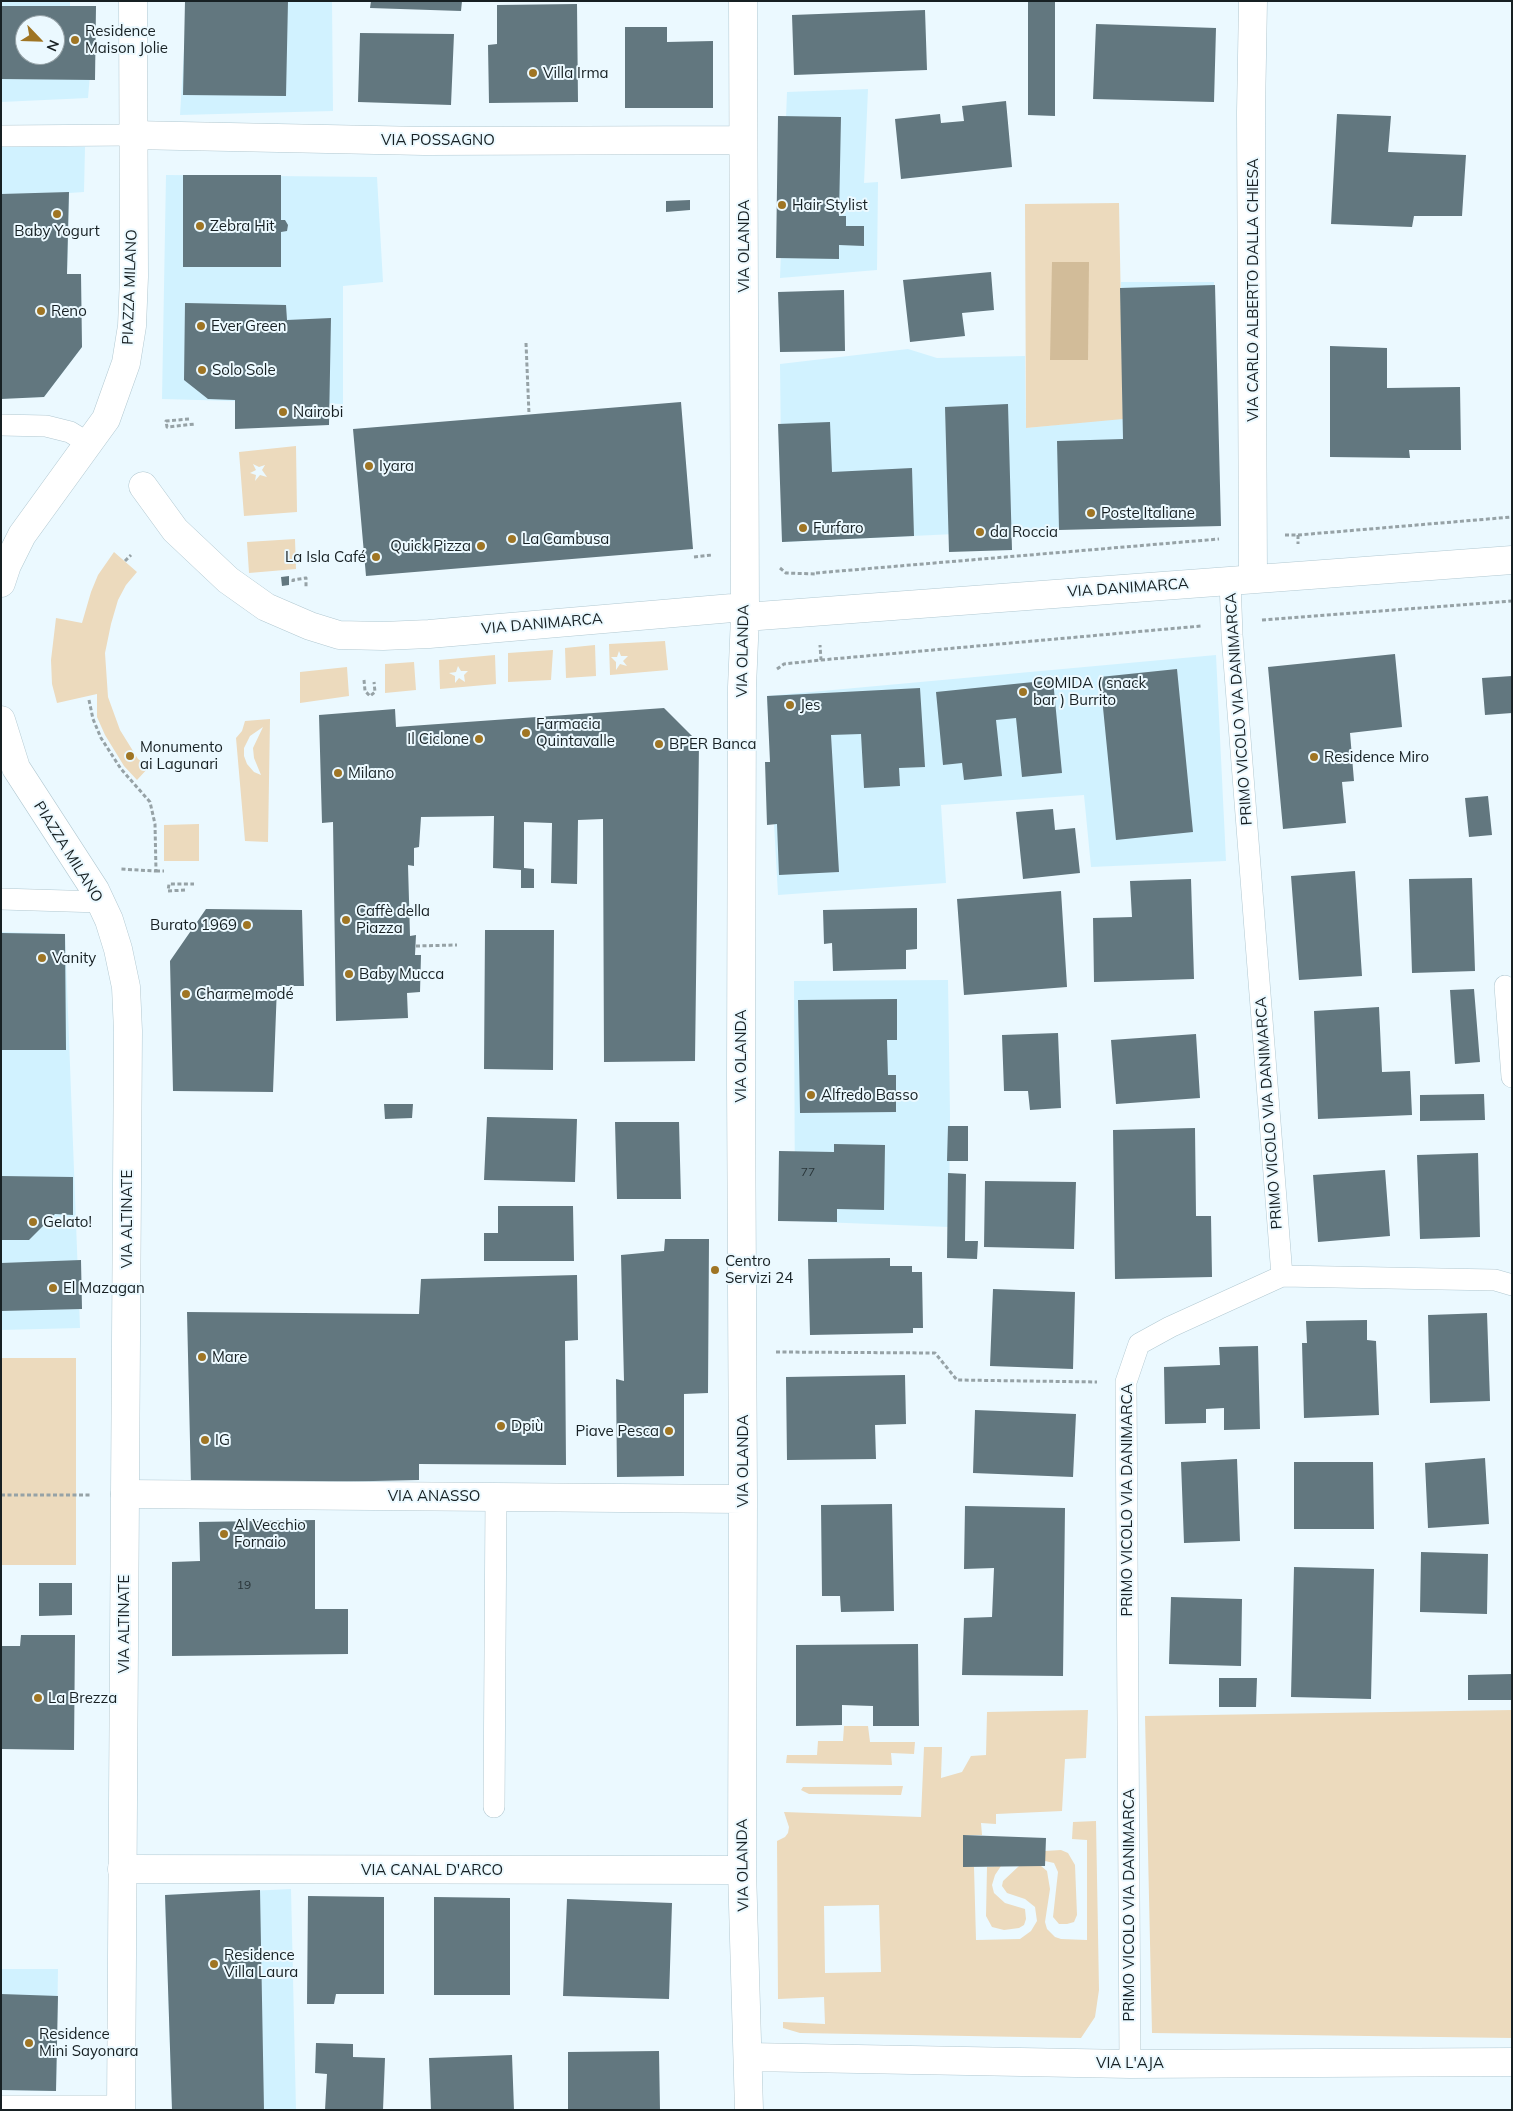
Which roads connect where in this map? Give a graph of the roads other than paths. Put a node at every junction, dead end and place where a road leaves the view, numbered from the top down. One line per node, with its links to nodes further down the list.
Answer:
1 (133, 1): 4 (street, PIAZZA MILANO)
2 (743, 1): 6 (street, VIA OLANDA)
3 (1253, 1): 11 (street, VIA CARLO ALBERTO DALLA CHIESA)
4 (132, 135): 5 (lane); 6 (street, VIA POSSAGNO); 8 (street, PIAZZA MILANO)
5 (1, 136)
6 (744, 140): 13 (street, VIA OLANDA)
7 (1, 425): 8 (lane)
8 (88, 442): 12 (street, PIAZZA MILANO)
9 (143, 486): 13 (street, VIA DANIMARCA)
10 (1512, 560): 11 (street, VIA DANIMARCA)
11 (1242, 580): 13 (street, VIA DANIMARCA); 20 (lane, PRIMO VICOLO VIA DANIMARCA)
12 (1, 583)
13 (744, 612): 24 (street, VIA OLANDA)
14 (1, 720): 16 (street, PIAZZA MILANO)
15 (1, 899): 16 (lane)
16 (100, 902): 19 (street, PIAZZA MILANO)
17 (1505, 986): 18 (lane)
18 (1512, 1077)
19 (127, 1137): 22 (street, VIA ALTINATE)
20 (1282, 1276): 21 (lane); 30 (lane, PRIMO VICOLO VIA DANIMARCA)
21 (1512, 1285)
22 (125, 1494): 23 (street, VIA ANASSO); 26 (street, VIA ALTINATE)
23 (496, 1496): 24 (street, VIA ANASSO); 25 (lane)
24 (743, 1499): 27 (street, VIA OLANDA)
25 (494, 1807)
26 (122, 1870): 27 (street, VIA CANAL D'ARCO); 32 (street, VIA ALTINATE)
27 (742, 1870): 28 (street, VIA OLANDA)
28 (748, 2057): 30 (street, VIA L'AJA); 33 (street, VIA OLANDA)
29 (1512, 2062): 30 (street, VIA L'AJA)
30 (1130, 2064)
31 (1, 2106): 32 (lane)
32 (121, 2108)
33 (749, 2110)

